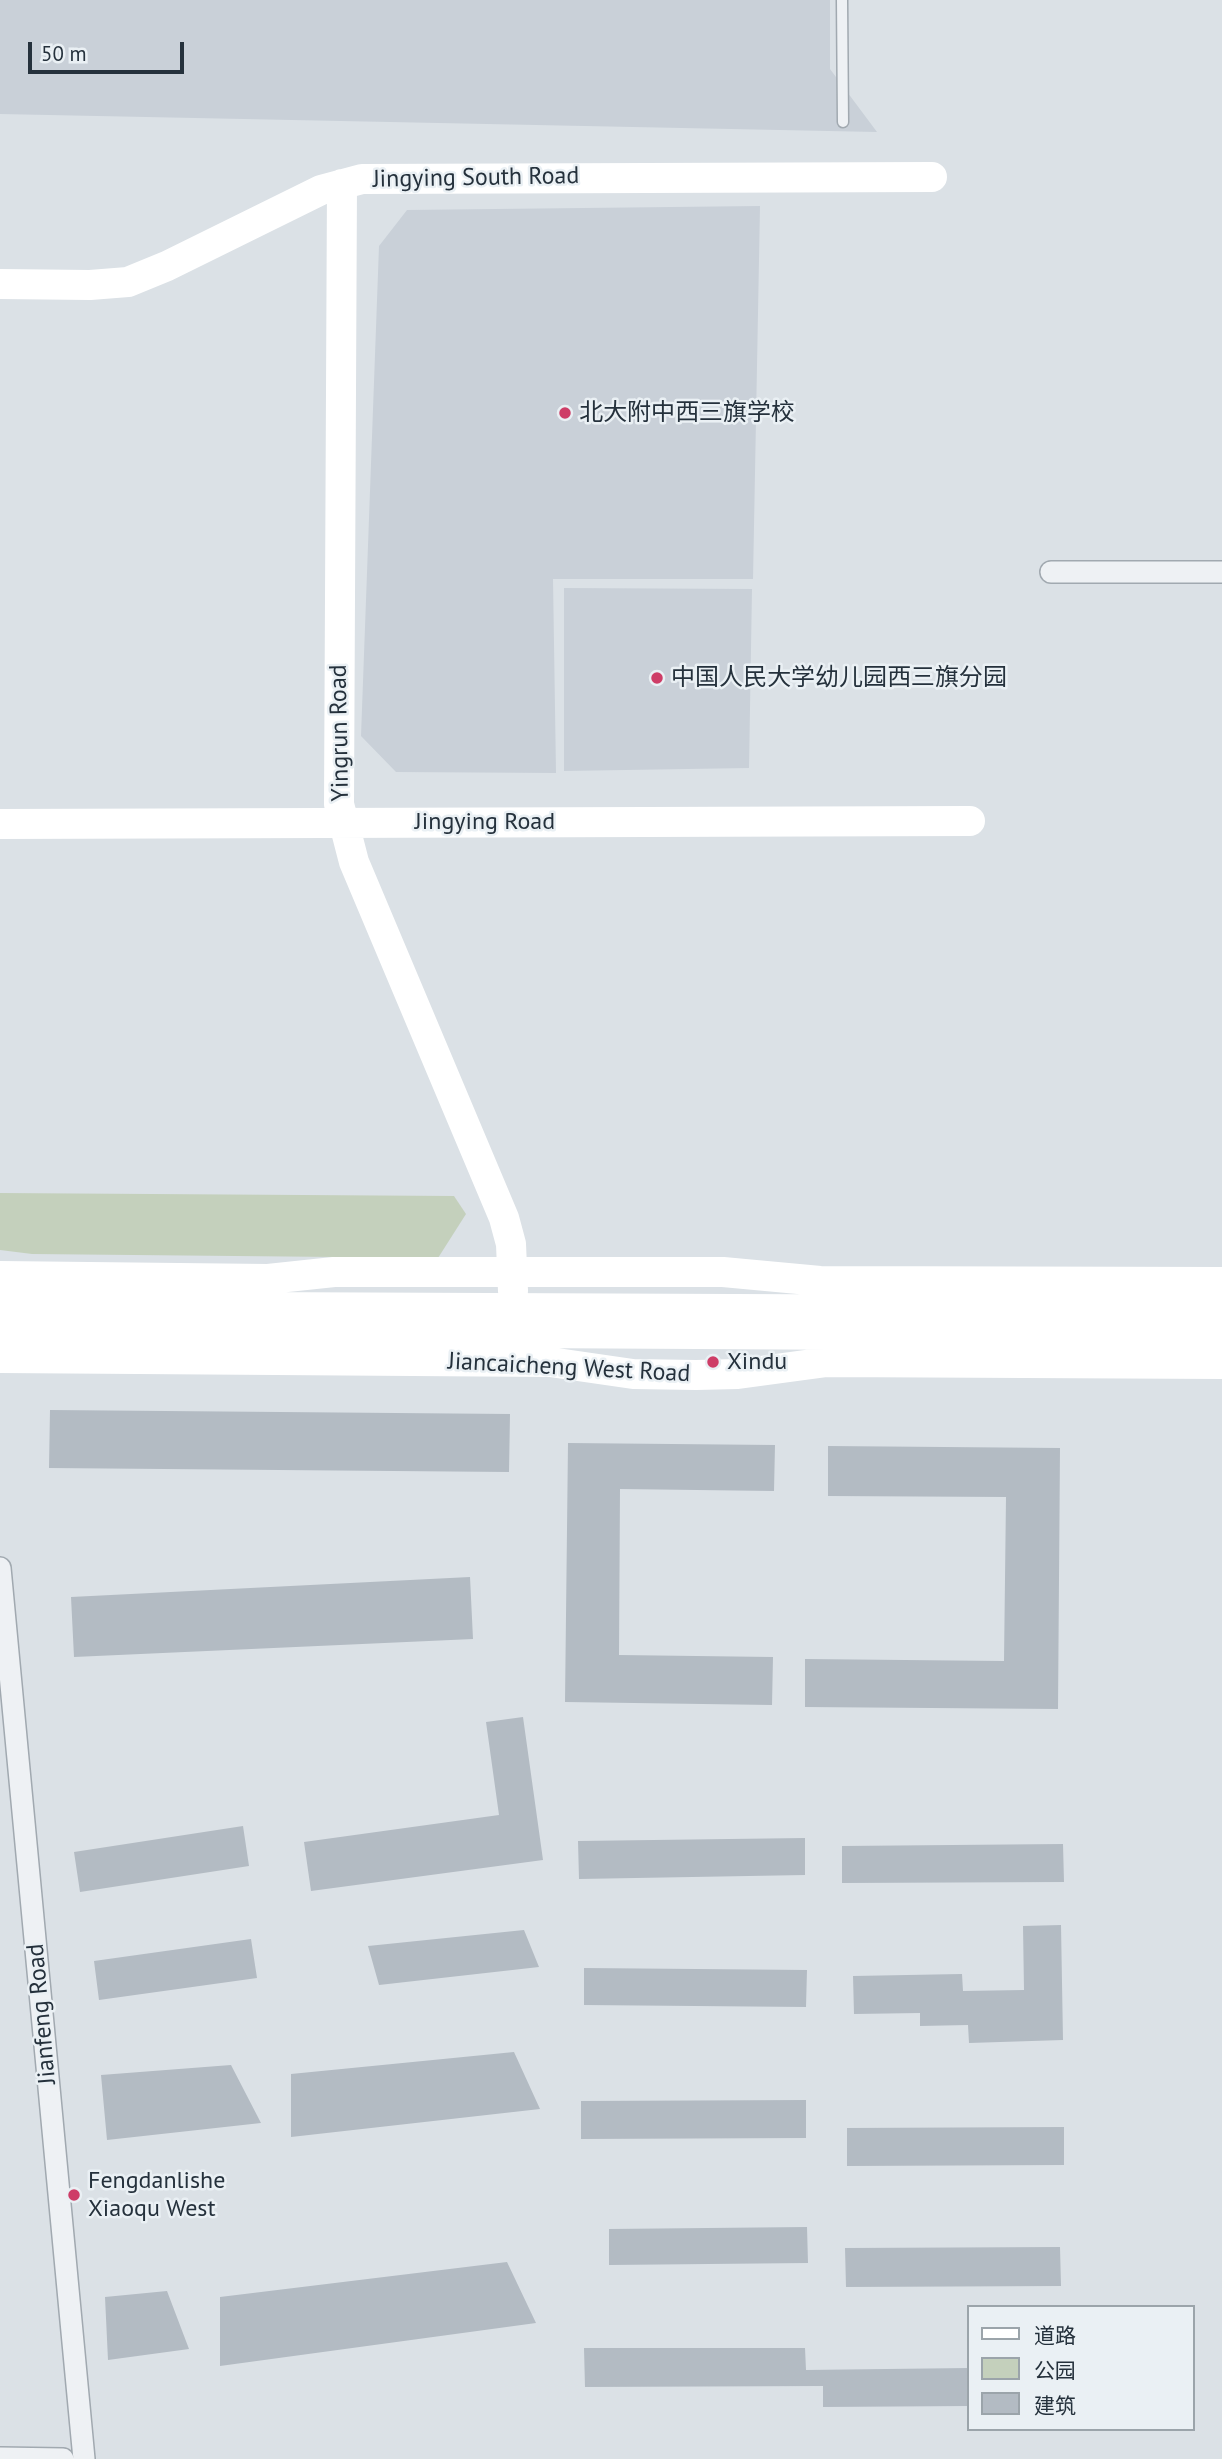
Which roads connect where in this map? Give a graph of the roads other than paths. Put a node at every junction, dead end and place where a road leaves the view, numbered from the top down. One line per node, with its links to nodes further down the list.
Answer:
1 (842, 0): 2 (lane)
2 (843, 122)
3 (932, 177): 4 (street, Jingying South Road)
4 (342, 184): 5 (street, Jingying South Road); 9 (street, Yingrun Road)
5 (0, 284)
6 (1051, 572): 7 (street)
7 (1222, 572)
8 (970, 821): 9 (street, Jingying Road)
9 (343, 823): 10 (street, Jingying Road); 11 (street, Yingrun Road)
10 (0, 824)
11 (513, 1272): 12 (street); 13 (street); 16 (street, Yingrun Road)
12 (0, 1276)
13 (1222, 1282)
14 (0, 1306): 16 (street, Jiancaicheng West Road)
15 (1222, 1311): 16 (street, Jiancaicheng West Road)
16 (513, 1321): 17 (street, Jiancaicheng West Road); 18 (street, Jiancaicheng West Road)
17 (0, 1329)
18 (1222, 1337)
19 (0, 1358): 20 (street, Jiancaicheng West Road)
20 (1222, 1364)
21 (0, 1568): 24 (street, Jianfeng Road)
22 (0, 2458): 23 (street)
23 (63, 2459)
24 (84, 2459)

